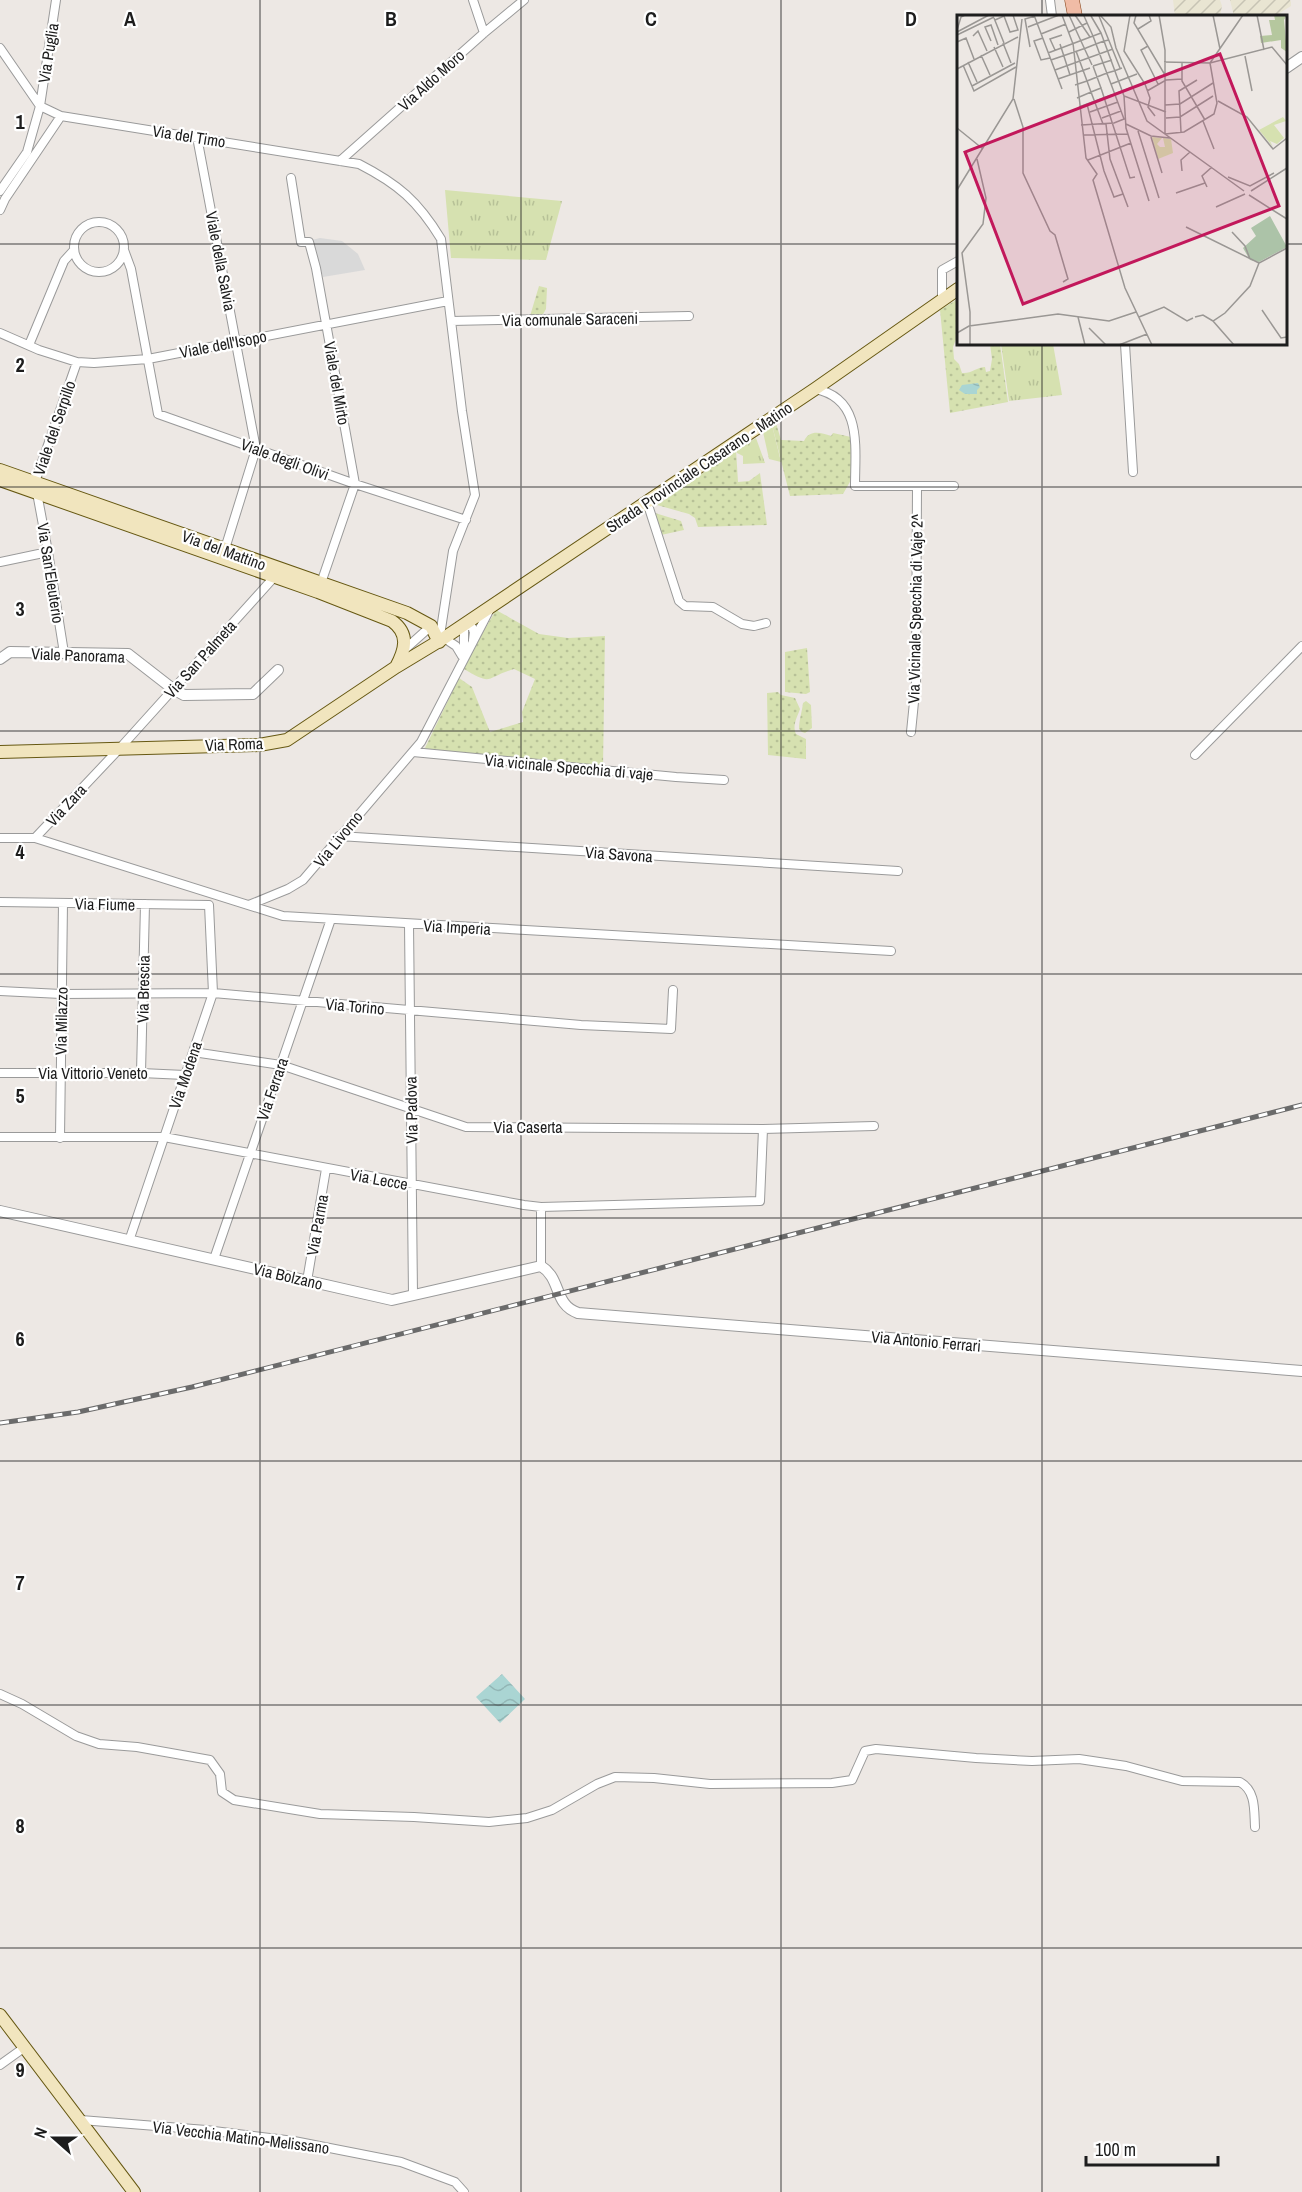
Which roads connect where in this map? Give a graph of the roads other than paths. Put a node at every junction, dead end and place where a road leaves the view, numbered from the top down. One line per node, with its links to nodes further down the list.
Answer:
1 (56, 0): 12 (street, Via Puglia)
2 (473, 0): 8 (street)
3 (524, 0): 8 (street, Via Aldo Moro)
4 (1050, 0): 6 (street)
5 (1072, 0): 7 (main road)
6 (1052, 15)
7 (1075, 15)
8 (484, 33): 15 (street, Via Aldo Moro)
9 (0, 48): 12 (street)
10 (1302, 57): 11 (street)
11 (1287, 67)
12 (40, 106): 13 (street, Via del Timo); 17 (street, Via Puglia)
13 (62, 116): 14 (street, Via del Timo); 18 (street)
14 (196, 137): 15 (street, Via del Timo); 29 (street, Viale della Salvia)
15 (340, 161): 24 (street, Via del Timo)
16 (291, 178): 27 (street, Viale del Mirto)
17 (0, 191)
18 (0, 210)
19 (74, 250): 20 (street); 20 (street); 30 (street)
20 (124, 250): 32 (street)
21 (957, 262): 23 (street)
22 (957, 290): 23 (main road, Strada Provinciale Casarano - Matino)
23 (942, 300): 34 (main road, Strada Provinciale Casarano - Matino)
24 (448, 301): 26 (street); 27 (street, Viale dell'Isopo)
25 (689, 316): 26 (street, Via comunale Saraceni)
26 (451, 321): 44 (street)
27 (326, 324): 29 (street, Viale dell'Isopo); 39 (street, Viale del Mirto)
28 (0, 333): 30 (street, Viale dell'Isopo)
29 (236, 342): 32 (street, Viale dell'Isopo); 35 (street, Viale della Salvia)
30 (29, 345): 33 (street, Viale dell'Isopo)
31 (1125, 345): 37 (street)
32 (148, 359): 33 (street, Viale dell'Isopo); 35 (street, Viale degli Olivi)
33 (77, 362): 42 (street, Viale del Serpillo)
34 (815, 388): 40 (street); 43 (main road, Strada Provinciale Casarano - Matino)
35 (256, 449): 39 (street, Viale degli Olivi); 46 (street, Viale della Salvia)
36 (0, 470): 42 (main road, Via del Mattino)
37 (1133, 472)
38 (0, 480): 42 (main road, Via del Mattino)
39 (355, 484): 44 (street, Viale degli Olivi); 49 (street, Viale del Mirto)
40 (917, 486): 41 (street); 64 (street, Via Vicinale Specchia di Vaje 2^)
41 (954, 486)
42 (36, 488): 45 (street, Via San'Eleuterio); 46 (main road, Via del Mattino)
43 (647, 502): 50 (main road, Strada Provinciale Casarano - Matino); 51 (street)
44 (466, 520): 54 (street)
45 (48, 552): 47 (street); 58 (street, Via San'Eleuterio)
46 (224, 554): 48 (main road, Via del Mattino)
47 (0, 562)
48 (276, 573): 49 (main road, Via del Mattino); 63 (street, Via San Palmeta)
49 (319, 588): 53 (main road, Via del Mattino); 57 (main road, Via del Mattino)
50 (491, 607): 52 (main road, Strada Provinciale Casarano - Matino); 55 (street, Via Livorno)
51 (766, 623)
52 (464, 624): 54 (main road, Strada Provinciale Casarano - Matino); 55 (street); 60 (street)
53 (431, 626): 54 (main road); 57 (street)
54 (441, 640): 60 (street); 61 (main road, Via Roma)
55 (473, 641): 60 (street, Via Livorno)
56 (1302, 646): 68 (street)
57 (403, 651): 61 (main road)
58 (64, 653): 59 (street, Viale Panorama); 63 (street, Viale Panorama)
59 (0, 658)
60 (464, 659): 67 (street, Via Livorno)
61 (396, 667): 65 (main road, Via Roma)
62 (278, 670): 63 (street, Viale Panorama)
63 (173, 689): 65 (street, Via San Palmeta)
64 (911, 732)
65 (121, 747): 66 (main road, Via Roma); 72 (street, Via Zara)
66 (0, 752)
67 (413, 752): 69 (street, Via vicinale Specchia di vaje); 70 (street, Via Livorno)
68 (1195, 755)
69 (724, 780)
70 (339, 836): 73 (street, Via Savona); 78 (street, Via Livorno)
71 (0, 838): 72 (street, Via Zara)
72 (34, 838): 78 (street, Via Imperia)
73 (898, 871)
74 (0, 902): 75 (street, Via Fiume)
75 (63, 903): 76 (street, Via Fiume); 86 (street, Via Milazzo)
76 (145, 904): 77 (street, Via Fiume); 84 (street, Via Brescia)
77 (209, 905): 85 (street, Via Modena)
78 (248, 906): 79 (street, Via Imperia)
79 (331, 919): 80 (street, Via Imperia); 87 (street, Via Ferrara)
80 (409, 924): 81 (street, Via Imperia); 88 (street, Via Padova)
81 (891, 951)
82 (673, 990): 88 (street, Via Torino)
83 (0, 991): 86 (street, Via Torino)
84 (143, 993): 85 (street, Via Torino); 86 (street, Via Torino); 93 (street, Via Brescia)
85 (213, 993): 87 (street, Via Torino); 89 (street, Via Modena)
86 (61, 994): 91 (street, Via Milazzo)
87 (303, 1001): 88 (street, Via Torino); 90 (street, Via Ferrara)
88 (410, 1011): 95 (street, Via Padova)
89 (193, 1052): 90 (street, Via Caserta); 94 (street, Via Modena)
90 (281, 1065): 95 (street, Via Caserta); 101 (street, Via Ferrara)
91 (60, 1072): 92 (street, Via Vittorio Veneto); 93 (street, Via Vittorio Veneto); 100 (street, Via Milazzo)
92 (0, 1073)
93 (141, 1073): 94 (street, Via Vittorio Veneto)
94 (186, 1075): 99 (street, Via Modena)
95 (411, 1109): 97 (street, Via Caserta); 103 (street, Via Padova)
96 (874, 1126): 97 (street, Via Caserta)
97 (763, 1129): 104 (street, Via Lecce)
98 (0, 1137): 100 (street, Via Lecce)
99 (164, 1137): 100 (street, Via Lecce); 101 (street, Via Lecce); 106 (street, Via Modena)
100 (60, 1138)
101 (250, 1154): 102 (street, Via Lecce); 107 (street, Via Ferrara)
102 (326, 1169): 103 (street, Via Lecce); 109 (street, Via Parma)
103 (412, 1185): 104 (street, Via Lecce); 110 (street, Via Padova)
104 (541, 1206): 108 (street)
105 (0, 1211): 106 (street, Via Bolzano)
106 (129, 1241): 107 (street, Via Bolzano)
107 (214, 1259): 109 (street, Via Bolzano)
108 (541, 1266): 110 (street, Via Bolzano); 111 (street, Via Antonio Ferrari)
109 (307, 1281): 110 (street, Via Bolzano)
110 (413, 1295)
111 (1302, 1371)
112 (0, 1694): 113 (street)
113 (1255, 1827)
114 (0, 2015): 115 (main road)
115 (25, 2047): 116 (street); 117 (main road)
116 (0, 2065)
117 (81, 2120): 118 (main road); 119 (street, Via Vecchia Matino-Melissano)
118 (134, 2192)
119 (464, 2192)

